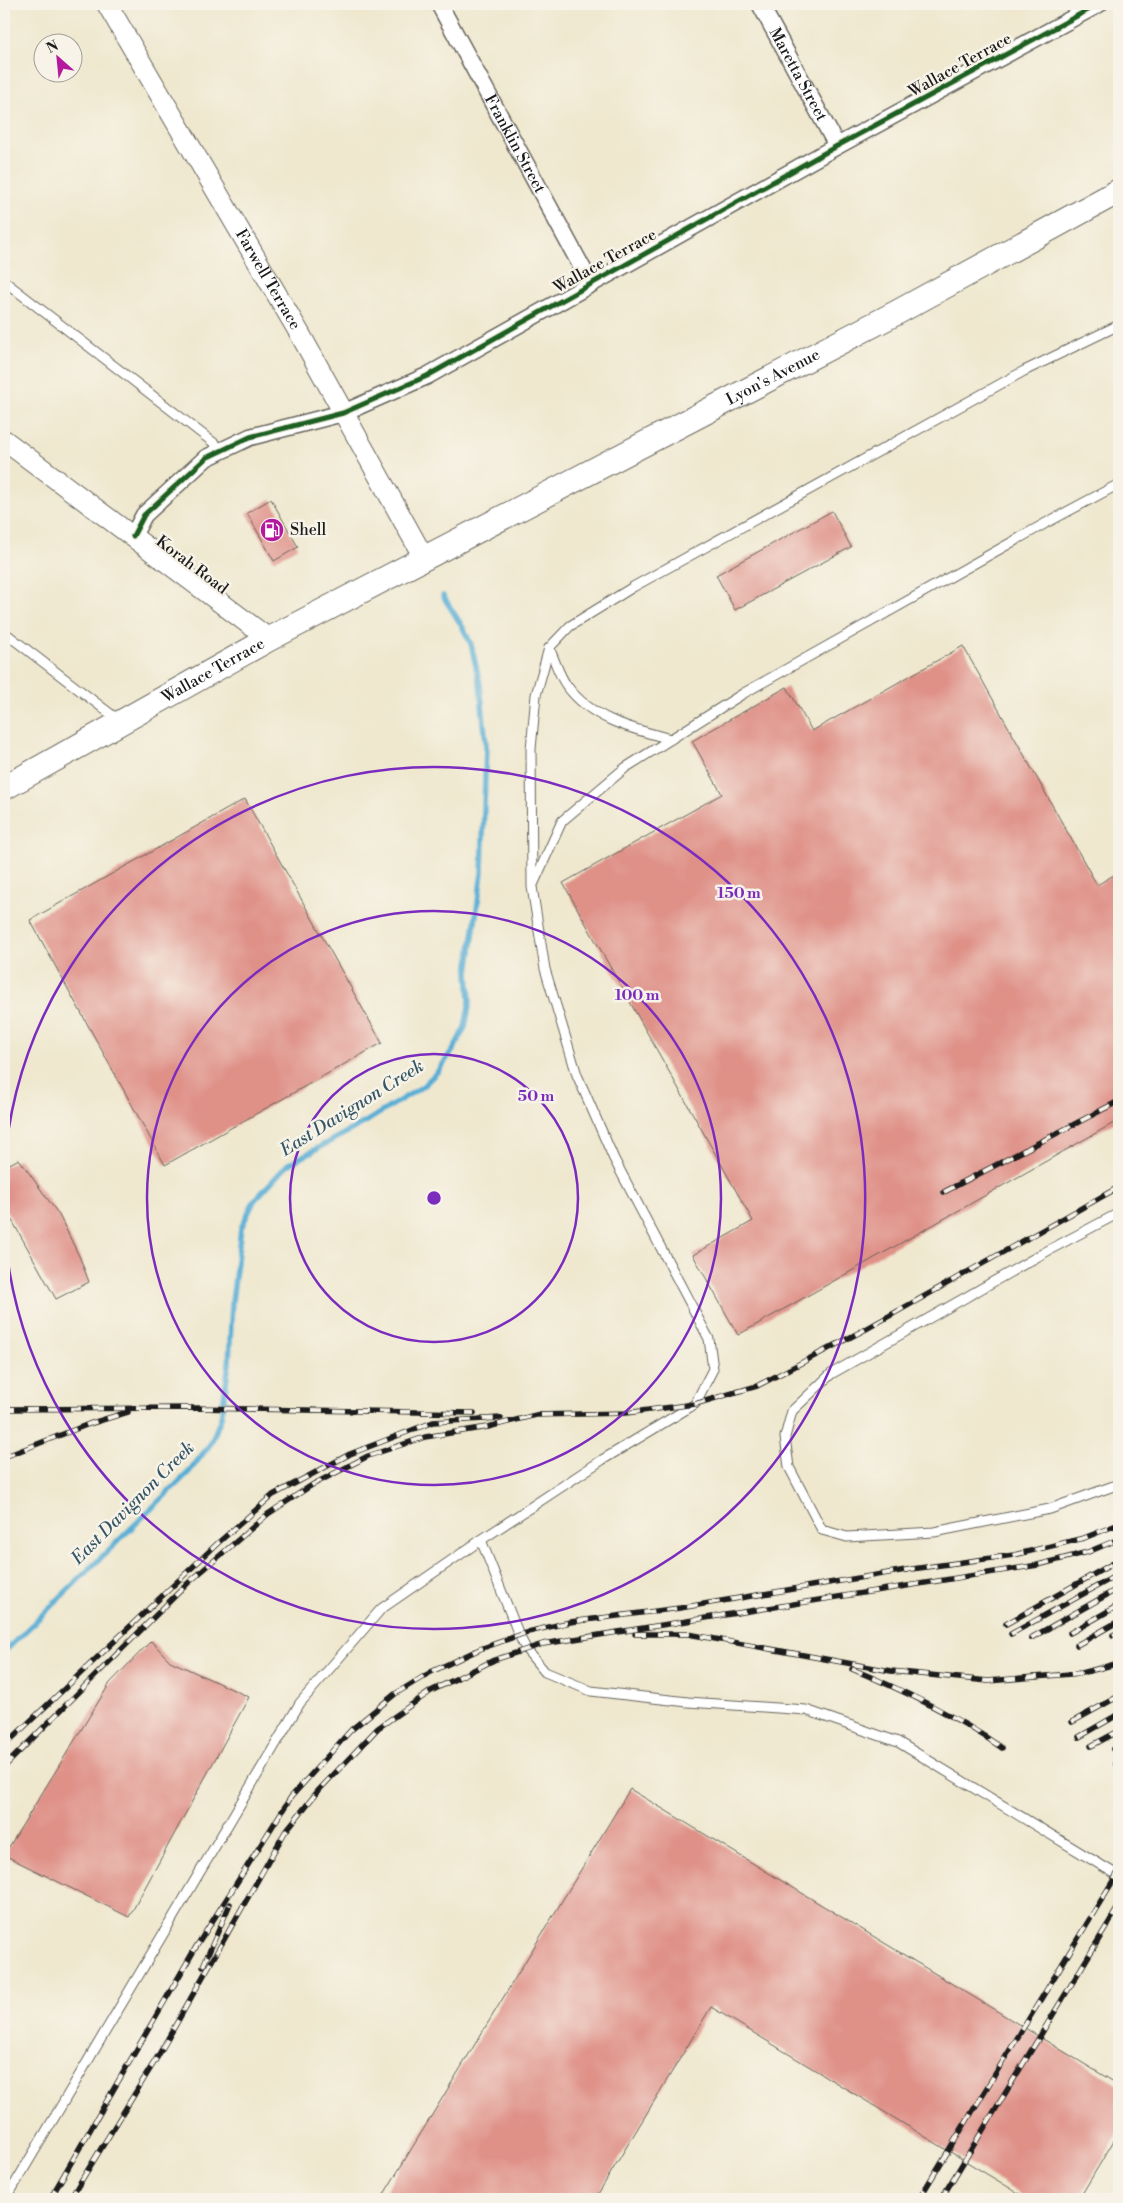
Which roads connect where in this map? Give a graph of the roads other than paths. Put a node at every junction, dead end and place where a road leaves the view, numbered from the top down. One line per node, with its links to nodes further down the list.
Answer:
1 (107, 4): 11 (street, Farwell Terrace)
2 (439, 4): 9 (street, Franklin Street)
3 (760, 4): 6 (street, Maretta Street)
4 (1099, 4): 5 (street, Wallace Terrace)
5 (1077, 9): 6 (street, Wallace Terrace)
6 (837, 146): 9 (street, Wallace Terrace)
7 (1119, 191): 16 (main road, Lyon's Avenue)
8 (4, 281): 13 (lane)
9 (591, 284): 11 (street, Wallace Terrace)
10 (1119, 325): 19 (lane)
11 (344, 413): 13 (street, Wallace Terrace); 16 (street, Farwell Terrace)
12 (4, 440): 15 (street, Korah Road)
13 (223, 450): 15 (street, Wallace Terrace)
14 (1119, 484): 21 (lane)
15 (133, 536): 18 (street, Korah Road)
16 (424, 558): 18 (main road, Wallace Terrace)
17 (4, 632): 20 (lane)
18 (269, 639): 20 (main road, Wallace Terrace)
19 (550, 648): 21 (lane); 23 (lane)
20 (121, 722): 22 (main road, Wallace Terrace)
21 (671, 739): 23 (lane)
22 (4, 788)
23 (532, 887): 26 (lane)
24 (1119, 1213): 25 (lane)
25 (1119, 1484)
26 (481, 1540): 27 (lane); 28 (lane)
27 (1119, 1876)
28 (6, 2199)

